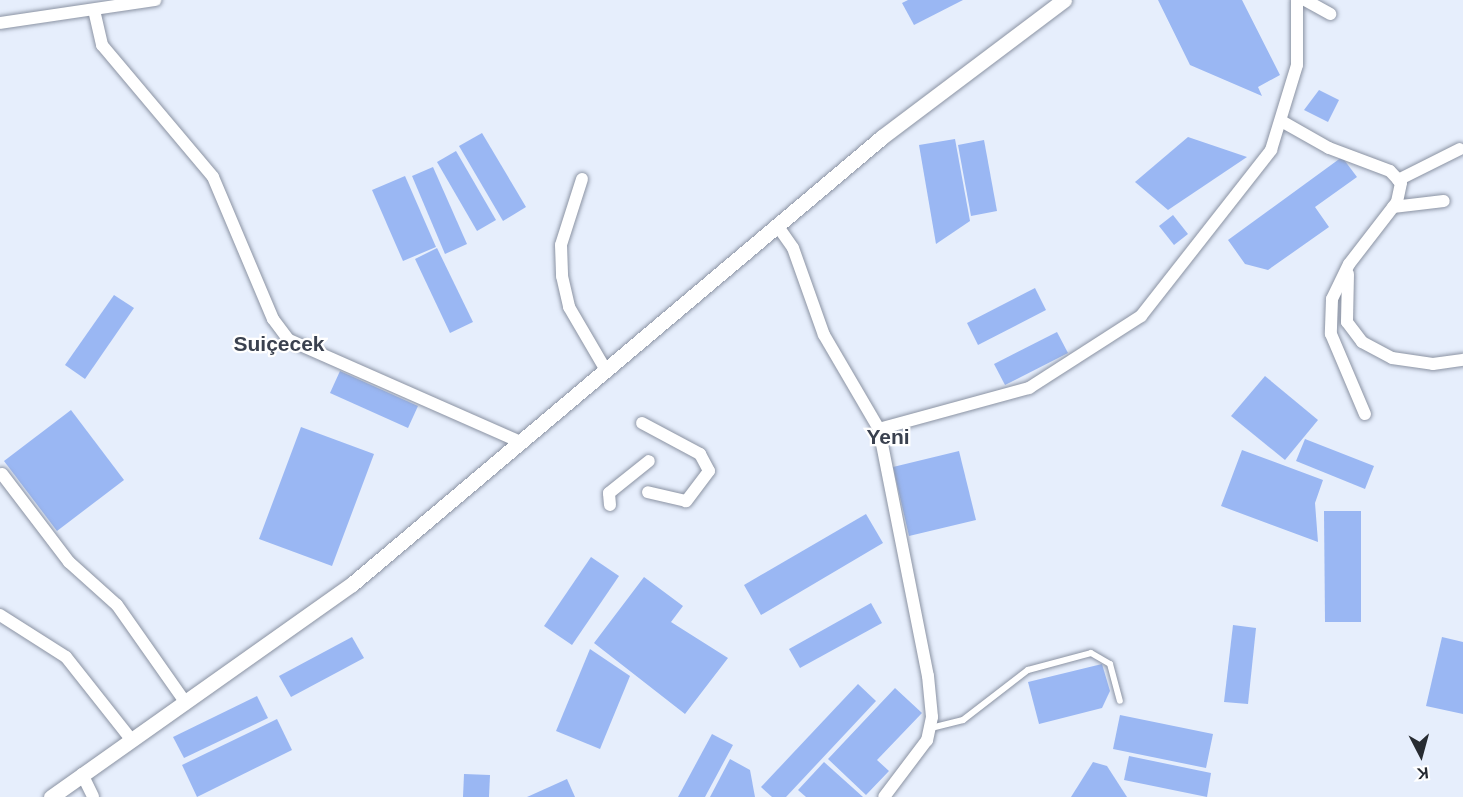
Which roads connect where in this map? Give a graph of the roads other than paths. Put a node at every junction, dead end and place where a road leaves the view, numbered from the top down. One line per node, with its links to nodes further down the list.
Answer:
1 (154, 0): 5 (street)
2 (1064, 0): 14 (street)
3 (1297, 0): 8 (street)
4 (1305, 0): 6 (street)
5 (94, 10): 7 (street); 21 (street)
6 (1330, 14)
7 (0, 23)
8 (1283, 122): 11 (street); 20 (street)
9 (1460, 149): 11 (street)
10 (582, 179): 17 (street)
11 (1398, 180): 13 (street)
12 (1444, 201): 13 (street)
13 (1393, 207): 15 (street)
14 (779, 228): 17 (street); 20 (street)
15 (1349, 264): 16 (street); 18 (street)
16 (1463, 360)
17 (607, 372): 21 (street)
18 (1365, 414)
19 (642, 423): 24 (street)
20 (879, 429): 29 (street)
21 (522, 443): 27 (street)
22 (649, 461): 25 (street)
23 (2, 474): 27 (street)
24 (648, 492)
25 (610, 505)
26 (0, 615): 30 (street)
27 (183, 699): 30 (street)
28 (1120, 701): 29 (lane)
29 (931, 728): 34 (street)
30 (130, 738): 31 (street)
31 (82, 774): 32 (street); 33 (street)
32 (51, 797)
33 (93, 797)
34 (884, 797)

